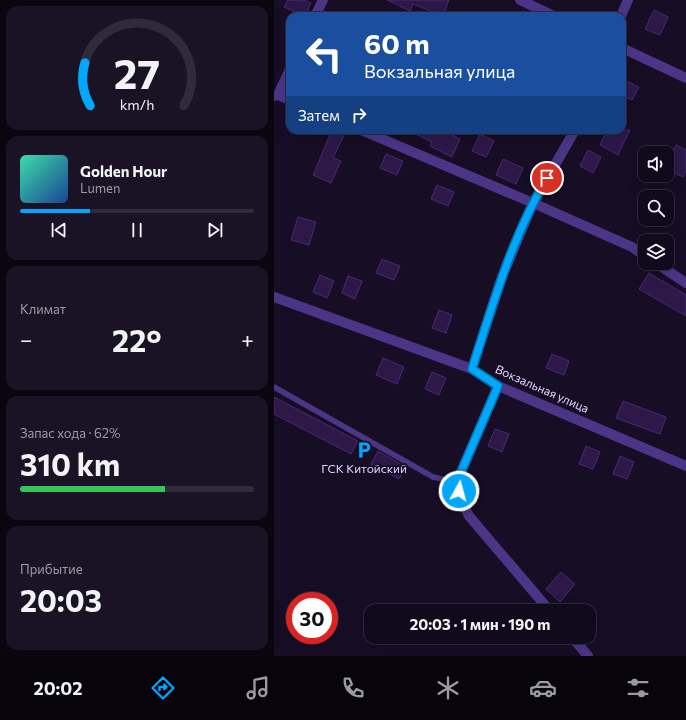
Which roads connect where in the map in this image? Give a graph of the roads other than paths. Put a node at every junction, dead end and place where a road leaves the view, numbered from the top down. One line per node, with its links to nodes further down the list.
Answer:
1 (323, 0): 4 (street)
2 (520, 0): 5 (street)
3 (628, 0): 6 (street)
4 (317, 12)
5 (546, 12)
6 (624, 12)
7 (626, 50): 9 (street)
8 (286, 76): 10 (street)
9 (686, 78)
10 (276, 95): 11 (street)
11 (286, 99)
12 (371, 134): 14 (street)
13 (573, 134): 14 (street)
14 (533, 202): 15 (street); 19 (street)
15 (638, 251)
16 (666, 270): 17 (street)
17 (686, 283)
18 (274, 298): 19 (street, Вокзальная улица)
19 (472, 369): 20 (street, Вокзальная улица)
20 (498, 386): 22 (street, Вокзальная улица); 23 (street)
21 (274, 387): 23 (lane)
22 (686, 466)
23 (458, 479): 24 (street)
24 (544, 604)
25 (578, 644): 26 (street)
26 (588, 656)

